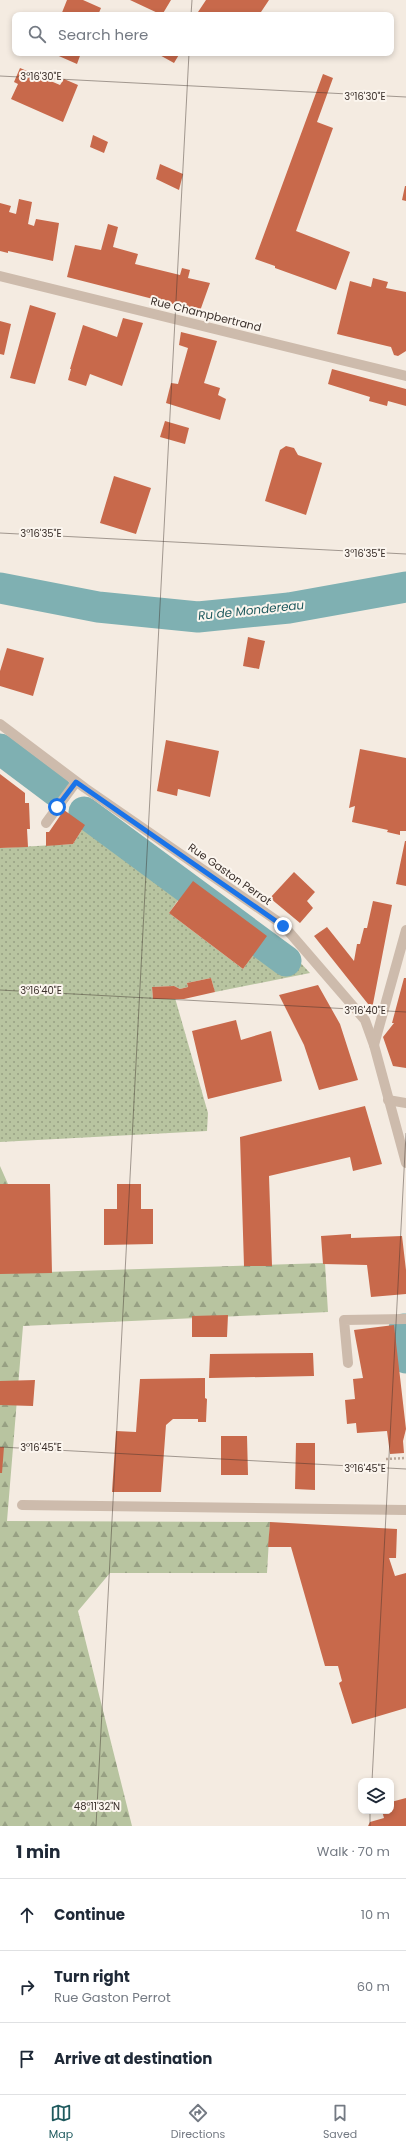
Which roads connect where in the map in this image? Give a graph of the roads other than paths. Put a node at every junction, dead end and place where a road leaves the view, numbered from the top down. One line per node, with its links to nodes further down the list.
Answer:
1 (0, 276): 2 (street, Rue Champbertrand)
2 (406, 376)
3 (0, 724): 4 (street, Rue Gaston Perrot)
4 (76, 782): 5 (street); 7 (street, Rue Gaston Perrot)
5 (46, 822)
6 (406, 930): 7 (street)
7 (374, 1045): 8 (street, Rue Gaston Perrot)
8 (388, 1100): 9 (street); 10 (street, Rue Gaston Perrot)
9 (406, 1103)
10 (406, 1162)
11 (402, 1319): 12 (street)
12 (348, 1363)
13 (22, 1505): 14 (street)
14 (406, 1510)

